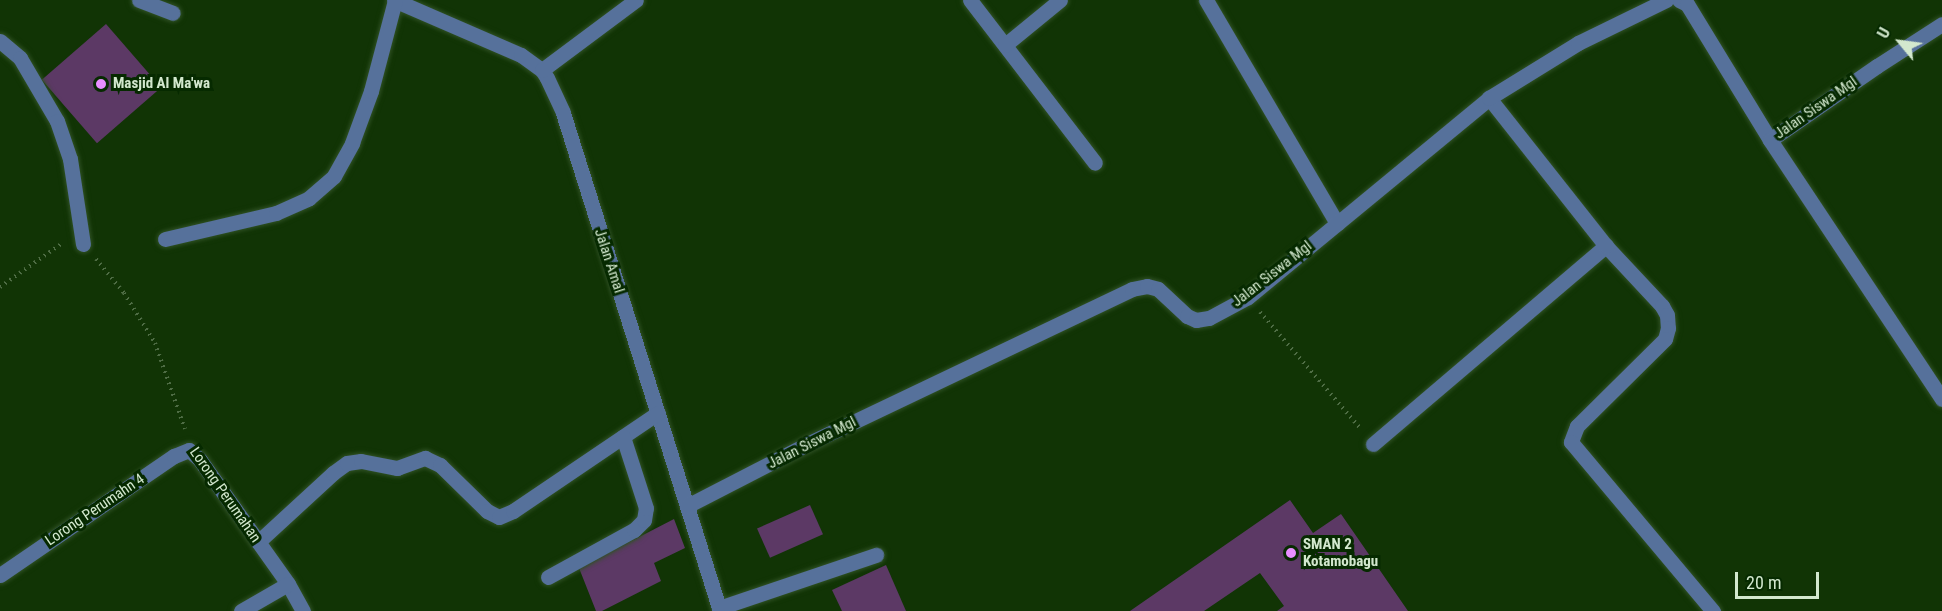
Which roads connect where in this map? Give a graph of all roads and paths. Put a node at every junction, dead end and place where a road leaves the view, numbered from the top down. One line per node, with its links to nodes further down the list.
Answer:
1 (139, 0): 9 (street)
2 (394, 0): 13 (street); 18 (street)
3 (636, 0): 13 (street)
4 (970, 0): 12 (street)
5 (1060, 0): 12 (street)
6 (1206, 0): 17 (street)
7 (1666, 0): 14 (street, Jalan Siswa Mgl)
8 (1679, 0): 15 (street, Jalan Siswa Mgl)
9 (173, 13)
10 (1942, 24): 15 (street, Jalan Siswa Mgl)
11 (0, 41): 19 (street)
12 (1005, 45): 16 (street)
13 (542, 70): 24 (street, Jalan Amal)
14 (1489, 98): 17 (street, Jalan Siswa Mgl); 20 (street)
15 (1770, 140): 23 (street)
16 (1095, 163)
17 (1337, 224): 22 (street, Jalan Siswa Mgl)
18 (165, 239)
19 (83, 244): 21 (path); 27 (path, Lorong Perumahan)
20 (1606, 246): 26 (street); 37 (street)
21 (0, 287)
22 (1248, 297): 26 (path); 28 (street, Jalan Siswa Mgl)
23 (1942, 399)
24 (658, 414): 25 (street); 28 (street, Jalan Amal)
25 (623, 437): 29 (street); 32 (street)
26 (1373, 444)
27 (192, 452): 29 (street, Lorong Perumahan); 31 (street, Lorong Perumahn 4)
28 (687, 506): 34 (street, Jalan Amal)
29 (258, 542): 33 (street, Lorong Perumahan)
30 (876, 555): 34 (street)
31 (0, 575)
32 (548, 577)
33 (288, 584): 35 (street); 36 (street, Lorong Perumahan)
34 (720, 609)
35 (241, 611)
36 (303, 611)
37 (1713, 611)

